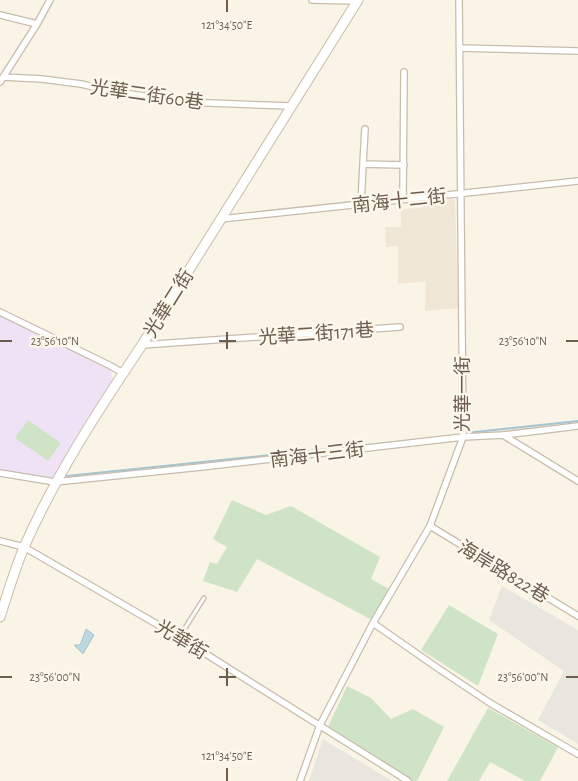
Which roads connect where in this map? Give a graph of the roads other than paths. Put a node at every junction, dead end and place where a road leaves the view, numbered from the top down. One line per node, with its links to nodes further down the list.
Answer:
1 (50, 0): 6 (street)
2 (312, 0): 4 (street)
3 (459, 0): 7 (street, 光華一街)
4 (357, 1): 11 (street, 光華二街)
5 (0, 15): 6 (street)
6 (37, 24): 10 (street)
7 (460, 48): 8 (street); 16 (street, 光華一街)
8 (578, 51)
9 (404, 72): 14 (street)
10 (1, 79): 11 (street, 光華二街60巷)
11 (291, 106): 19 (street, 光華二街)
12 (366, 129): 13 (street)
13 (363, 164): 14 (street); 18 (street)
14 (404, 165): 17 (street)
15 (578, 181): 16 (street, 南海十二街)
16 (460, 194): 17 (street, 南海十二街); 26 (street, 光華一街)
17 (403, 199): 18 (street, 南海十二街)
18 (362, 204): 19 (street, 南海十二街)
19 (220, 219): 22 (street, 光華二街)
20 (0, 312): 23 (street)
21 (400, 327): 22 (street, 光華二街171巷)
22 (142, 345): 23 (street, 光華二街)
23 (123, 373): 28 (street, 光華二街)
24 (578, 426): 25 (street, 南海十三街)
25 (503, 435): 26 (street, 南海十三街); 29 (street)
26 (463, 437): 28 (street, 南海十三街); 30 (street, 光華一街)
27 (0, 473): 28 (street, 南海十三街)
28 (55, 482): 32 (street, 光華二街)
29 (578, 482)
30 (430, 526): 34 (street, 海岸路822巷); 36 (street, 光華一街)
31 (0, 540): 32 (street, 光華街)
32 (24, 547): 35 (street, 光華二街); 37 (street, 光華街)
33 (204, 598): 37 (lane)
34 (578, 616)
35 (0, 617)
36 (373, 623): 38 (street, 光華一街); 39 (street)
37 (179, 637): 38 (street, 光華街)
38 (320, 725): 40 (street, 光華一街); 41 (street, 光華街)
39 (578, 754)
40 (300, 781)
41 (408, 781)

